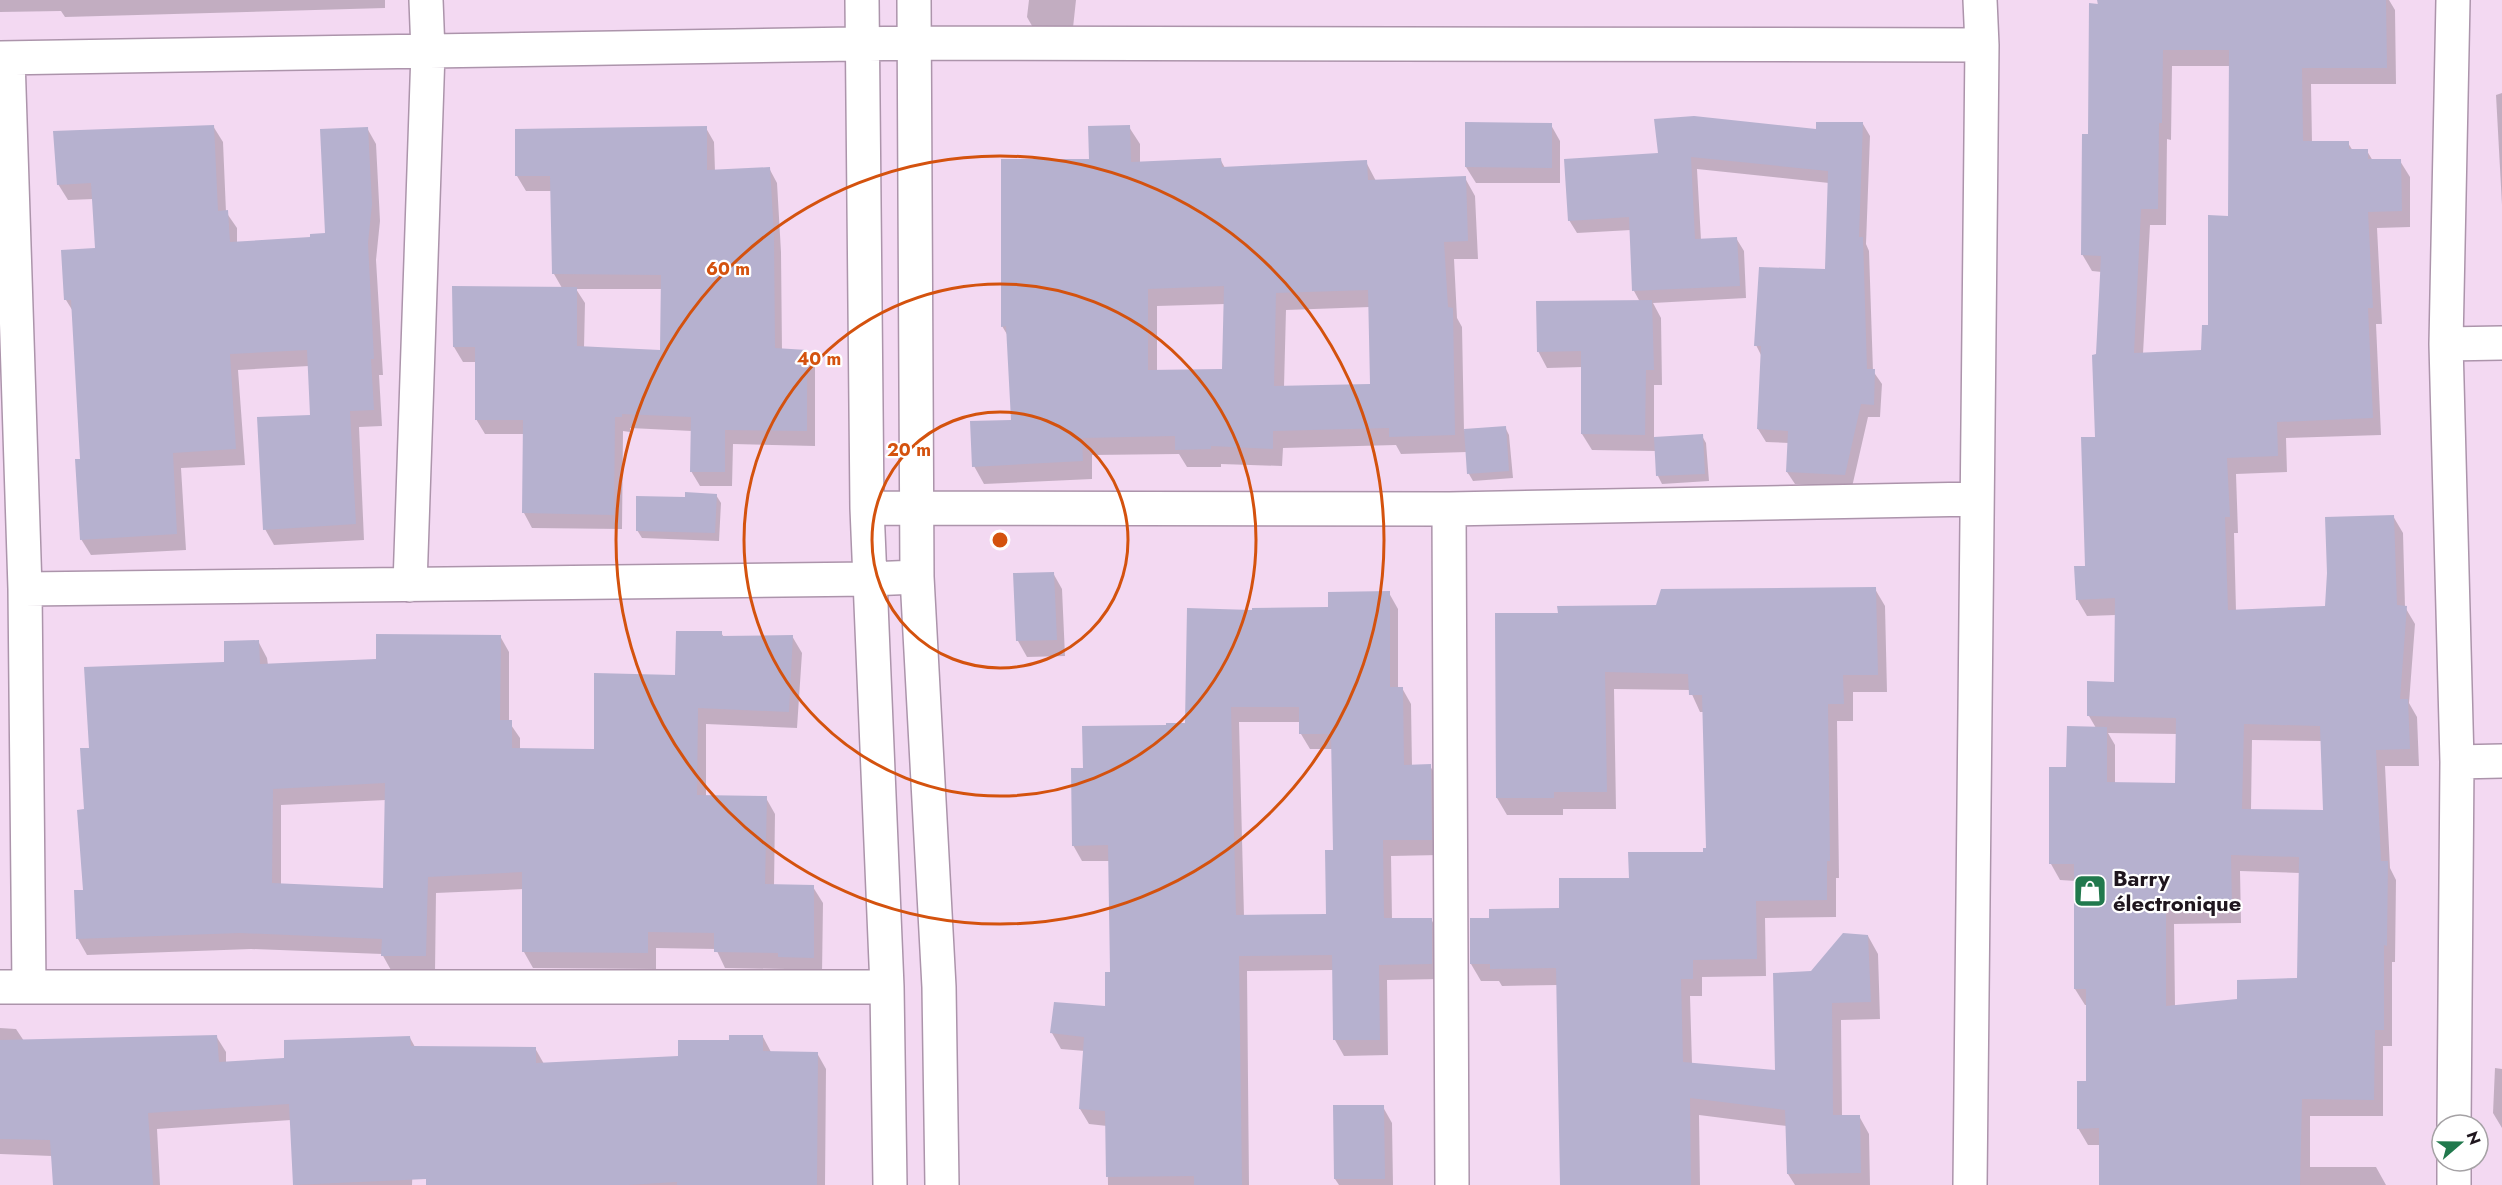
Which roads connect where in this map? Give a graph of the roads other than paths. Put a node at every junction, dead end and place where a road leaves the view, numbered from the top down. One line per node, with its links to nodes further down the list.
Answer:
1 (426, 0): 9 (street)
2 (862, 0): 7 (street)
3 (914, 0): 6 (street)
4 (1980, 0): 8 (street)
5 (2453, 0): 12 (street)
6 (915, 43): 7 (street); 8 (street); 15 (street)
7 (864, 45): 9 (street); 14 (street)
8 (1982, 45): 13 (street)
9 (428, 52): 10 (street); 19 (street)
10 (4, 58): 20 (street)
11 (2502, 343): 12 (street)
12 (2446, 344): 22 (street)
13 (1976, 499): 16 (street); 29 (street)
14 (867, 508): 15 (street); 18 (street)
15 (915, 508): 16 (street); 17 (street)
16 (1449, 509): 28 (street)
17 (916, 577): 18 (street); 27 (street)
18 (868, 579): 19 (street); 24 (street)
19 (410, 585): 20 (street)
20 (26, 588): 23 (street)
21 (2502, 761): 22 (street)
22 (2457, 762): 25 (street)
23 (15, 986): 24 (street)
24 (887, 987): 26 (street)
25 (2454, 1113)
26 (890, 1185)
27 (942, 1185)
28 (1452, 1185)
29 (1970, 1185)

